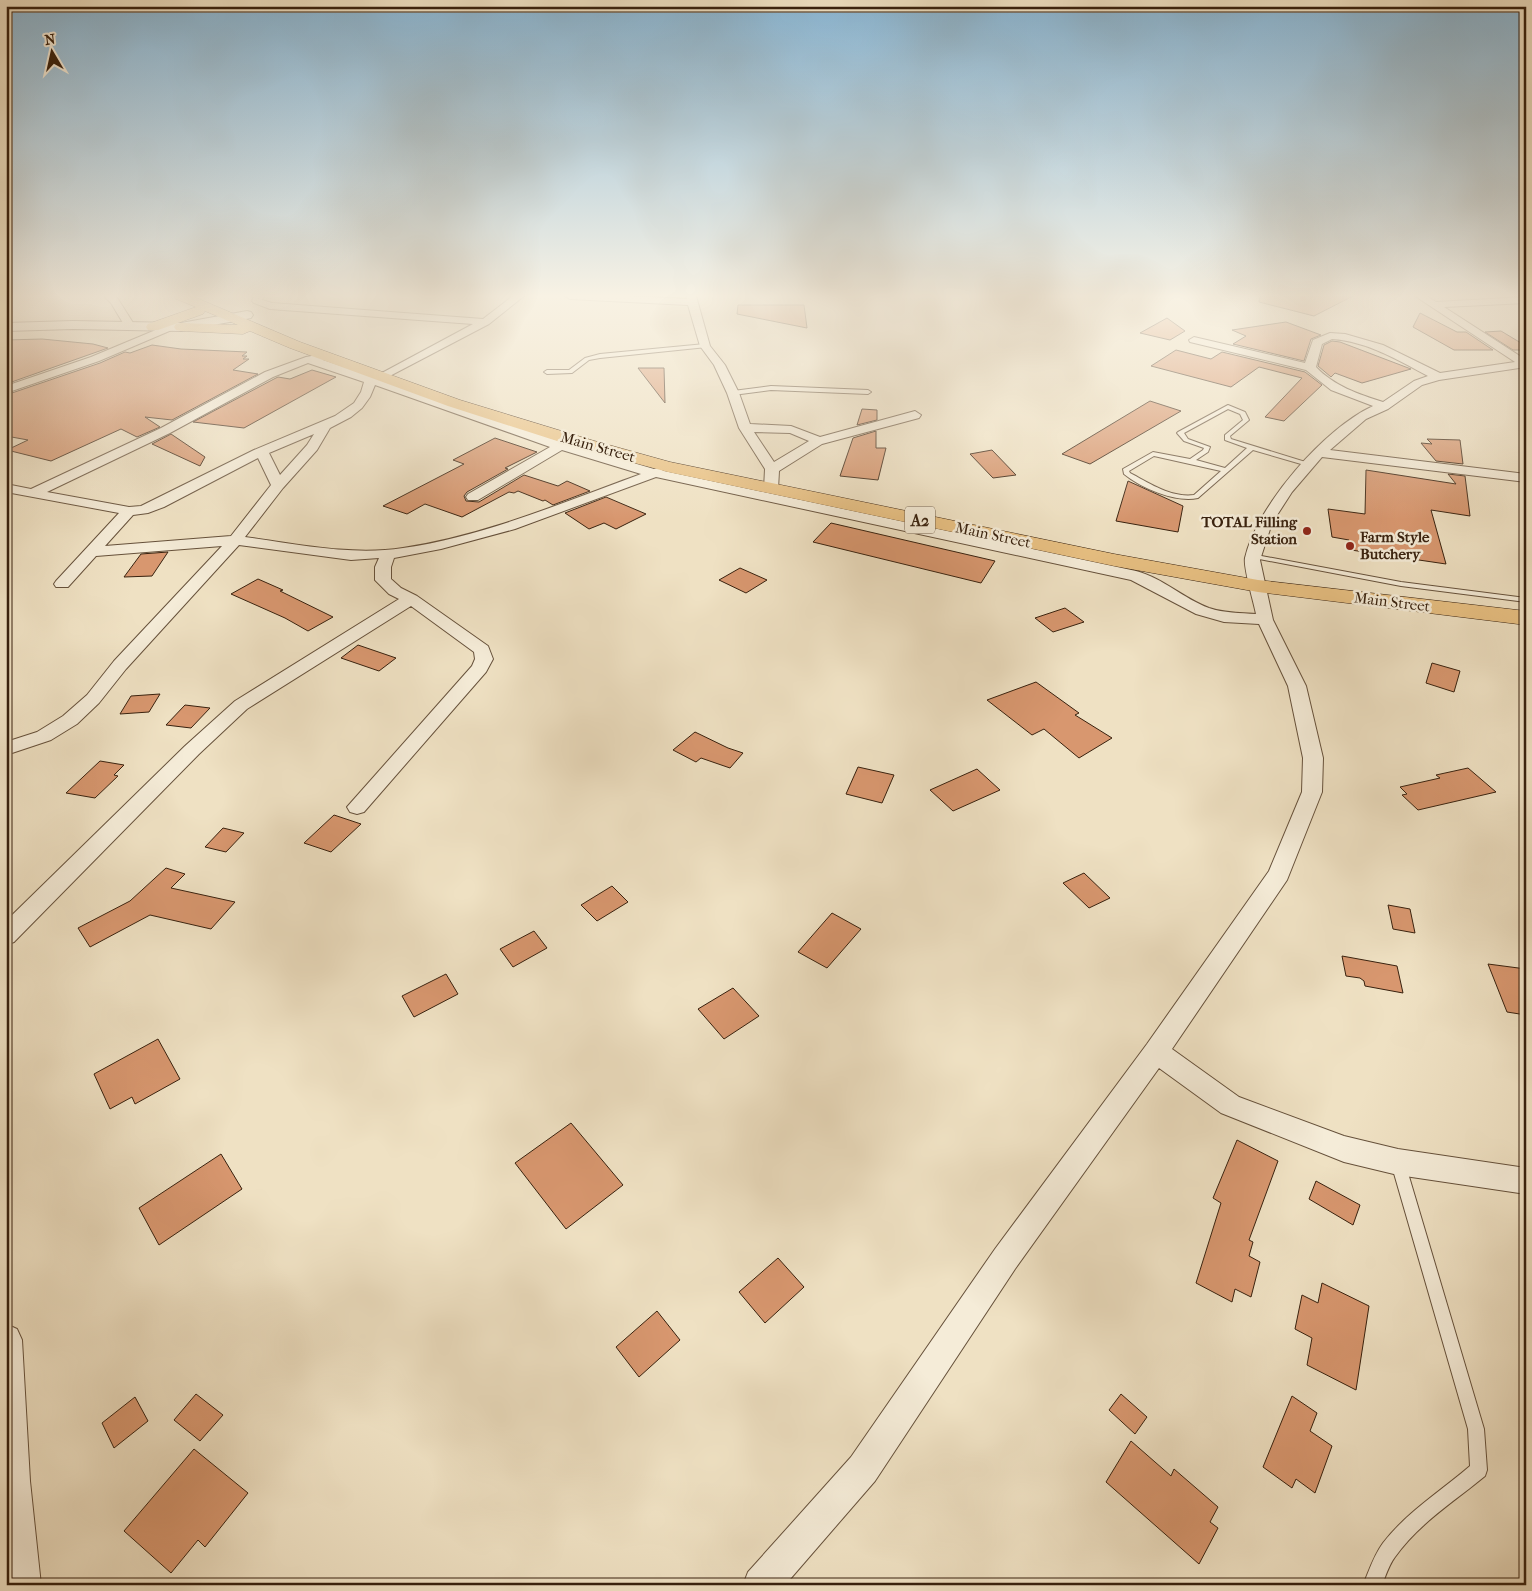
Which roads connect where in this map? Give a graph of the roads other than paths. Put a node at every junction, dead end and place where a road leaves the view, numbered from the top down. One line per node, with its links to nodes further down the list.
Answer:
1 (63, 370): 13 (street)
2 (284, 370): 34 (street)
3 (358, 370): 11 (highway, Main Street / A2)
4 (387, 370): 11 (street)
5 (572, 370): 10 (lane)
6 (722, 370): 15 (street)
7 (1312, 370): 16 (street)
8 (1425, 370): 12 (street)
9 (1483, 370): 12 (street)
10 (547, 372)
11 (375, 376): 18 (street); 21 (street); 28 (highway, Main Street / A2)
12 (1438, 377): 16 (street)
13 (6, 390)
14 (868, 392): 15 (lane)
15 (733, 393): 19 (street)
16 (1384, 406): 24 (street)
17 (915, 415): 20 (street)
18 (324, 426): 23 (street); 31 (street)
19 (745, 428): 20 (street); 27 (street)
20 (818, 441): 27 (street)
21 (560, 446): 28 (street); 35 (street)
22 (1252, 447): 25 (lane); 26 (lane); 29 (lane)
23 (262, 453): 31 (street); 36 (street)
24 (1319, 453): 26 (street); 30 (street)
25 (1191, 461): 29 (lane); 29 (lane)
26 (1310, 465): 40 (street)
27 (772, 469): 33 (street)
28 (661, 470): 33 (highway, Main Street / A2); 39 (street); 46 (street)
29 (1226, 470)
30 (1526, 478)
31 (278, 485): 37 (street)
32 (6, 488): 34 (street)
33 (771, 490): 42 (highway, Main Street / A2)
34 (35, 492): 36 (street)
35 (473, 497)
36 (129, 511): 38 (street)
37 (235, 540): 38 (street); 39 (street); 47 (street)
38 (92, 552): 41 (street)
39 (388, 554): 43 (street)
40 (1254, 556): 42 (street); 44 (lane)
41 (62, 584)
42 (1258, 586): 45 (highway, Main Street / A2); 46 (street)
43 (411, 599): 48 (street); 49 (street)
44 (1526, 600)
45 (1526, 618)
46 (1265, 620): 50 (street)
47 (6, 749)
48 (357, 807)
49 (6, 936)
50 (1156, 1052): 51 (street); 55 (street)
51 (1398, 1162): 52 (street); 56 (lane)
52 (1526, 1181)
53 (6, 1340): 54 (street)
54 (23, 1585)
55 (761, 1585)
56 (1372, 1585)

